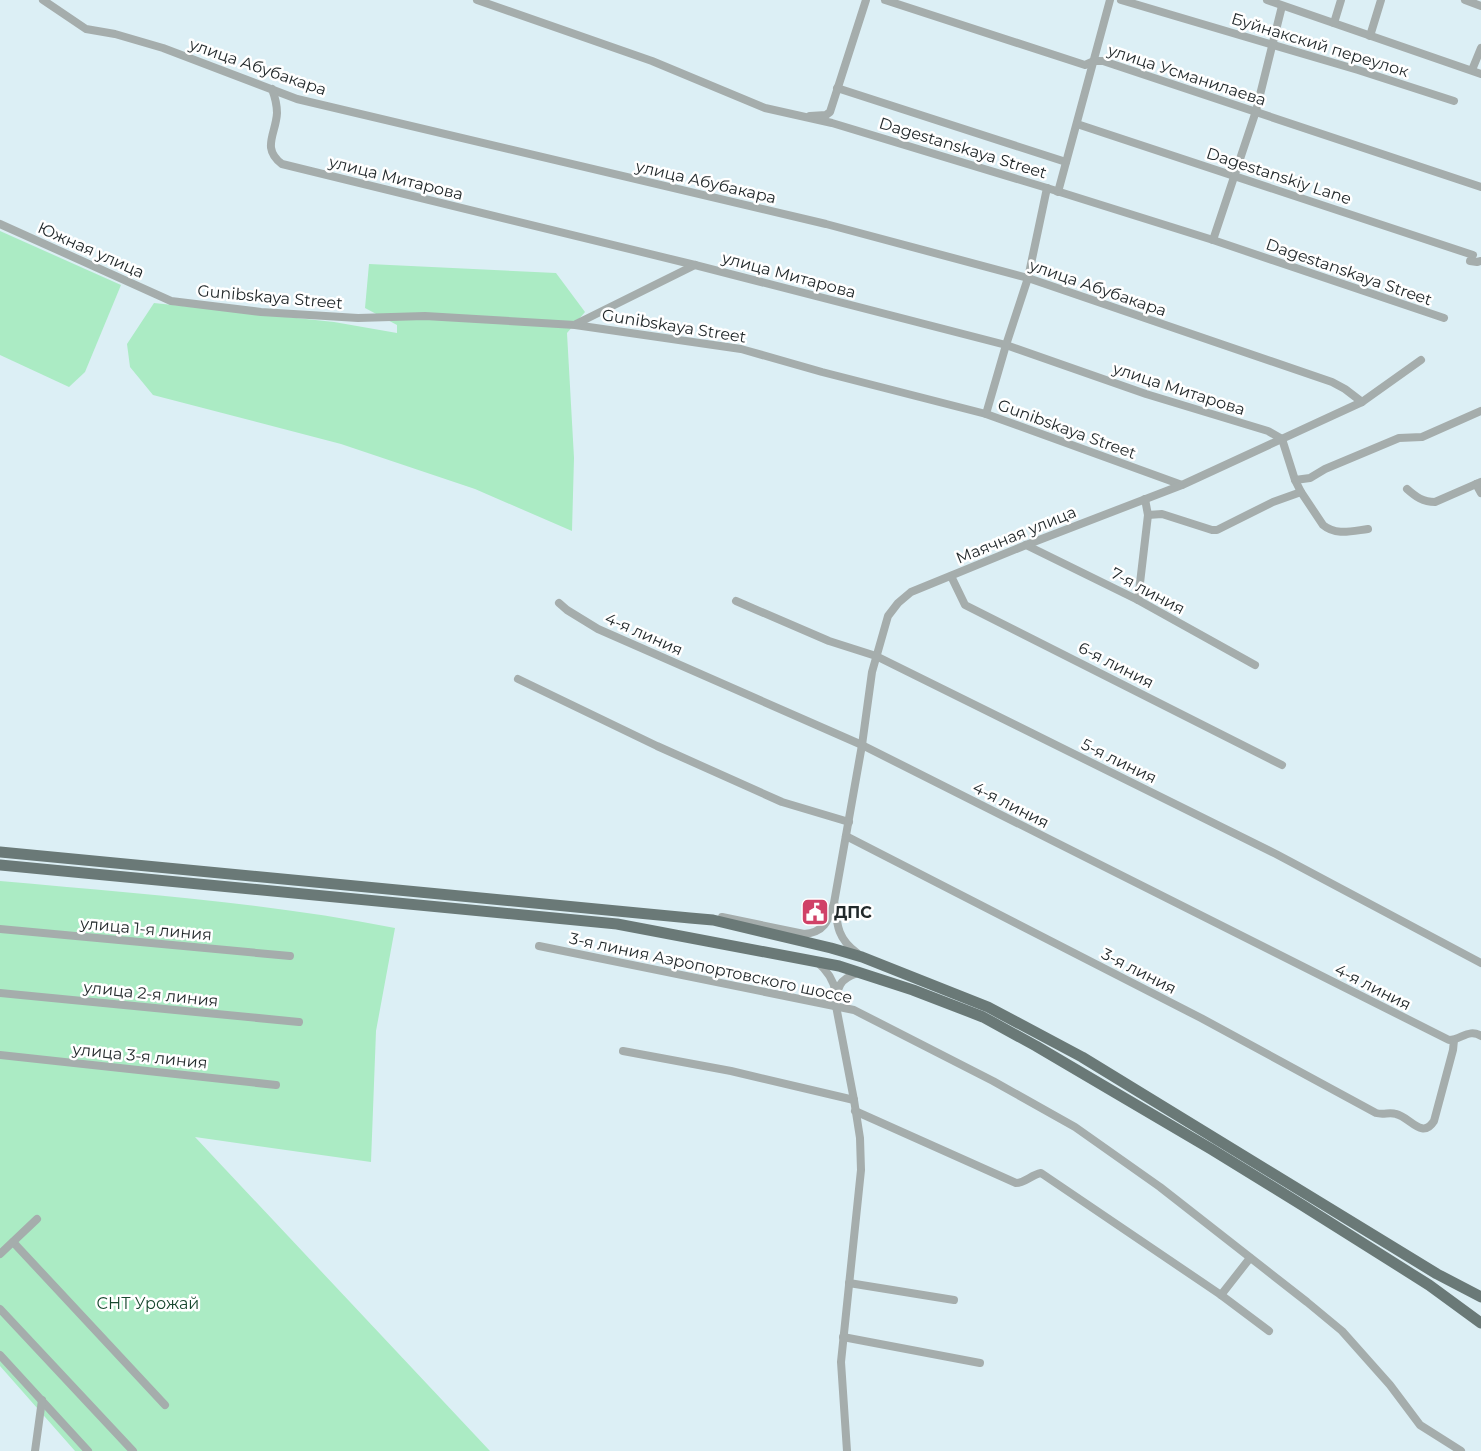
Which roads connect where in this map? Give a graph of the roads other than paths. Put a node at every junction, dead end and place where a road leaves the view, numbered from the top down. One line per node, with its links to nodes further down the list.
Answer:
1 (43, 0): 21 (street, улица Абубакара)
2 (477, 0): 24 (street, Dagestanskaya Street)
3 (866, 0): 20 (street)
4 (885, 0): 17 (street, улица Усманилаева)
5 (1110, 0): 17 (street)
6 (1121, 0): 15 (street, Буйнакский переулок)
7 (1267, 0): 11 (street)
8 (1341, 0): 13 (street)
9 (1381, 0): 14 (street)
10 (1465, 0): 12 (street)
11 (1282, 6): 13 (street); 15 (street)
12 (1481, 6)
13 (1334, 23): 14 (street)
14 (1370, 36): 18 (street)
15 (1274, 45): 22 (street, Буйнакский переулок); 23 (street)
16 (1481, 48): 18 (street)
17 (1094, 61): 23 (street, улица Усманилаева); 25 (street)
18 (1472, 70): 19 (street)
19 (1481, 74)
20 (836, 88): 24 (street); 26 (street)
21 (272, 89): 34 (street, улица Митарова); 35 (street, улица Абубакара)
22 (1454, 101)
23 (1256, 112): 27 (street); 28 (street, улица Усманилаева)
24 (799, 117): 29 (street, Dagestanskaya Street)
25 (1077, 124): 26 (street); 27 (street, Dagestanskiy Lane)
26 (1066, 162): 30 (street)
27 (1234, 175): 32 (street); 33 (street, Dagestanskiy Lane)
28 (1481, 187)
29 (1047, 188): 30 (street, Dagestanskaya Street); 35 (street)
30 (1058, 192): 32 (street, Dagestanskaya Street)
31 (0, 224): 36 (street, Южная улица)
32 (1213, 240): 37 (street, Dagestanskaya Street)
33 (1481, 261)
34 (695, 265): 38 (street); 39 (street, улица Митарова)
35 (1028, 278): 39 (street); 41 (street, улица Абубакара)
36 (172, 301): 38 (street, Gunibskaya Street)
37 (1444, 318)
38 (575, 325): 43 (street, Gunibskaya Street)
39 (1006, 345): 43 (street); 44 (street, улица Митарова)
40 (1421, 360): 41 (street, Маячная улица)
41 (1362, 402): 44 (street, Маячная улица)
42 (1481, 411): 45 (street)
43 (986, 414): 47 (street, Gunibskaya Street)
44 (1282, 438): 45 (street); 47 (street, Маячная улица)
45 (1295, 480): 49 (street)
46 (1478, 483): 48 (street); 50 (street)
47 (1182, 485): 51 (street, Маячная улица)
48 (1407, 489)
49 (1301, 492): 52 (street); 53 (street)
50 (1481, 493)
51 (1145, 499): 52 (street); 54 (street, Маячная улица)
52 (1148, 515): 56 (street)
53 (1368, 529)
54 (1026, 545): 55 (street, Маячная улица); 56 (street, 7-я линия)
55 (951, 576): 59 (street, Маячная улица); 63 (street, 6-я линия)
56 (1138, 600): 60 (street, 7-я линия)
57 (736, 602): 59 (street, 5-я линия)
58 (558, 603): 62 (street, 4-я линия)
59 (876, 656): 62 (street, Маячная улица); 75 (street, 5-я линия)
60 (1255, 665)
61 (518, 679): 64 (street)
62 (862, 745): 64 (street, Маячная улица); 82 (street, 4-я линия)
63 (1282, 765)
64 (849, 822): 65 (street, Маячная улица)
65 (846, 836): 68 (street, Маячная улица); 82 (street, 3-я линия)
66 (0, 852): 69 (main road)
67 (0, 865): 74 (main road)
68 (834, 902): 69 (street); 73 (street)
69 (690, 918): 73 (main road)
70 (0, 929): 72 (street, улица 1-я линия)
71 (539, 946): 79 (street, 3-я линия Аэропортовского шоссе)
72 (290, 956)
73 (862, 957): 94 (main road)
74 (815, 960): 76 (main road); 77 (street)
75 (1481, 963)
76 (860, 973): 77 (street); 97 (main road)
77 (836, 992): 79 (street)
78 (0, 993): 80 (street, улица 2-я линия)
79 (836, 1006): 86 (street); 91 (street, 3-я линия Аэропортовского шоссе)
80 (299, 1022)
81 (1481, 1036): 82 (street)
82 (1451, 1040)
83 (623, 1051): 86 (street)
84 (0, 1055): 85 (street, улица 3-я линия)
85 (276, 1085)
86 (854, 1100): 87 (street)
87 (855, 1111): 92 (street); 93 (street)
88 (37, 1219): 89 (street)
89 (13, 1242): 90 (street); 103 (street)
90 (0, 1254)
91 (1250, 1258): 93 (street); 108 (street, 3-я линия Аэропортовского шоссе)
92 (849, 1284): 95 (street); 99 (street)
93 (1221, 1295): 98 (street)
94 (1481, 1297)
95 (954, 1300)
96 (0, 1309): 106 (street)
97 (1481, 1323)
98 (1270, 1331)
99 (842, 1337): 101 (street); 107 (street)
100 (0, 1355): 102 (street)
101 (980, 1363)
102 (42, 1400): 104 (street); 105 (street)
103 (165, 1406)
104 (35, 1451)
105 (88, 1451)
106 (133, 1451)
107 (847, 1451)
108 (1462, 1451)

